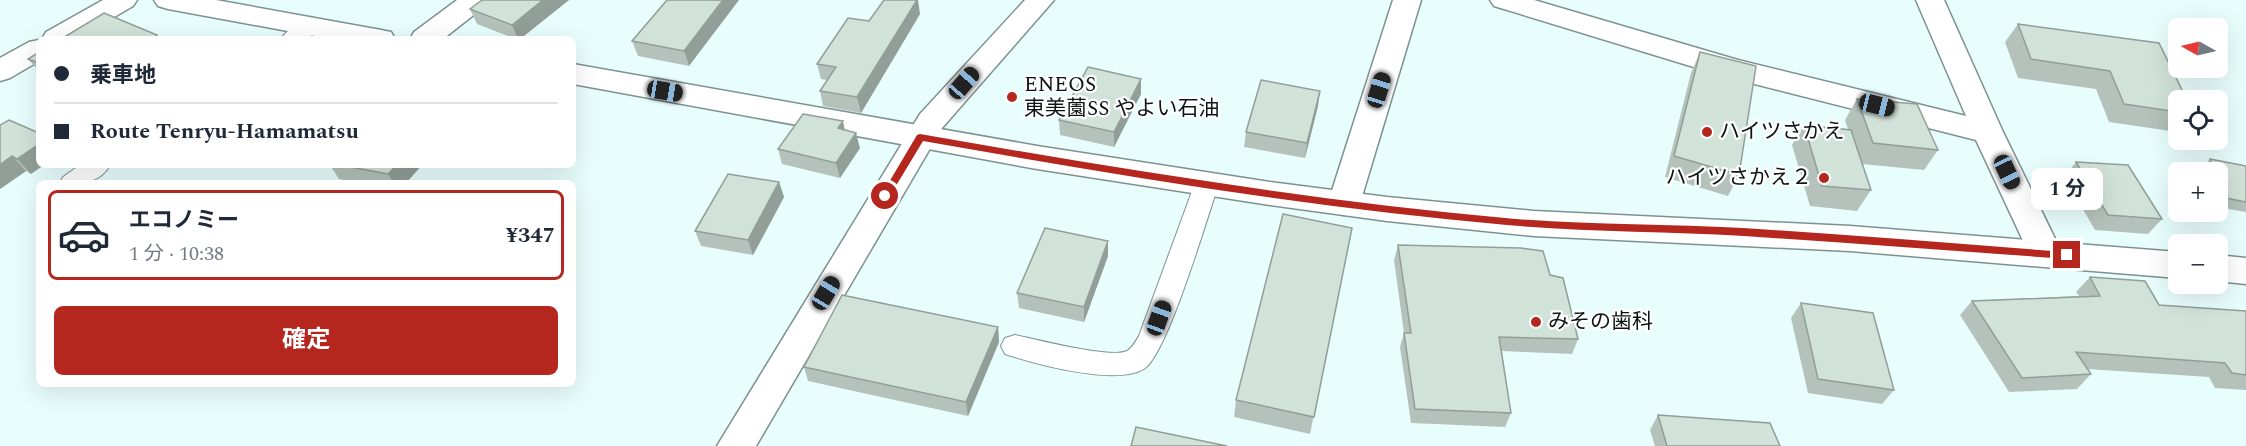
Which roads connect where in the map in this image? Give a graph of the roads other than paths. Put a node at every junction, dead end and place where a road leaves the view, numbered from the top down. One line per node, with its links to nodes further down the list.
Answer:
1 (123, 0): 9 (main road)
2 (168, 0): 8 (main road)
3 (475, 0): 11 (main road)
4 (1040, 0): 16 (main road)
5 (1407, 0): 20 (main road)
6 (1504, 0): 15 (main road)
7 (1930, 0): 15 (main road)
8 (302, 33): 10 (main road)
9 (61, 36)
10 (342, 36)
11 (428, 36)
12 (36, 51): 13 (main road)
13 (0, 72)
14 (576, 75): 16 (main road)
15 (1988, 132): 21 (main road)
16 (920, 138): 19 (main road); 26 (main road)
17 (94, 168): 18 (lane)
18 (76, 180)
19 (1207, 183): 20 (main road); 25 (lane)
20 (1344, 203): 21 (main road)
21 (2045, 253): 22 (main road)
22 (2168, 264)
23 (2228, 269): 24 (main road)
24 (2246, 271)
25 (1015, 346)
26 (735, 446)

